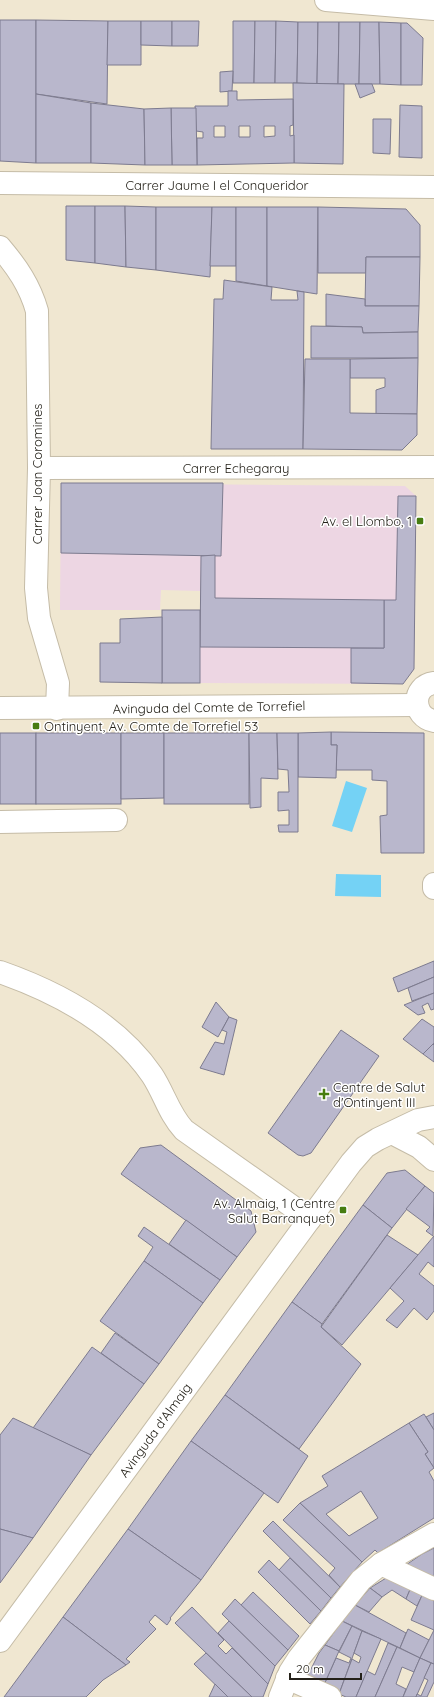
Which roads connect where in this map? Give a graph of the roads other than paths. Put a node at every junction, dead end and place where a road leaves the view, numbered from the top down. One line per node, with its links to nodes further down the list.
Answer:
1 (326, 0): 2 (street)
2 (434, 8)
3 (0, 183): 4 (street, Carrer Jaume I el Conqueridor)
4 (434, 187)
5 (0, 247): 7 (street, Carrer Joan Coromines)
6 (434, 467): 7 (street, Carrer Echegaray)
7 (38, 468): 11 (street, Carrer Joan Coromines)
8 (434, 683): 9 (street)
9 (417, 705): 11 (street, Avinguda del Comte de Torrefiel); 12 (street)
10 (0, 708): 11 (street, Avinguda del Comte de Torrefiel)
11 (57, 709)
12 (434, 721)
13 (116, 820): 14 (street)
14 (0, 822)
15 (434, 884): 16 (street)
16 (434, 888)
17 (0, 972): 21 (street)
18 (434, 1117): 19 (street)
19 (392, 1133): 20 (street); 21 (street, Avinguda d'Almaig)
20 (434, 1160)
21 (310, 1219): 25 (street, Avinguda d'Almaig)
22 (434, 1534): 23 (street)
23 (381, 1564): 24 (street); 26 (street)
24 (434, 1589)
25 (0, 1641)
26 (284, 1688): 27 (street)
27 (330, 1697)

